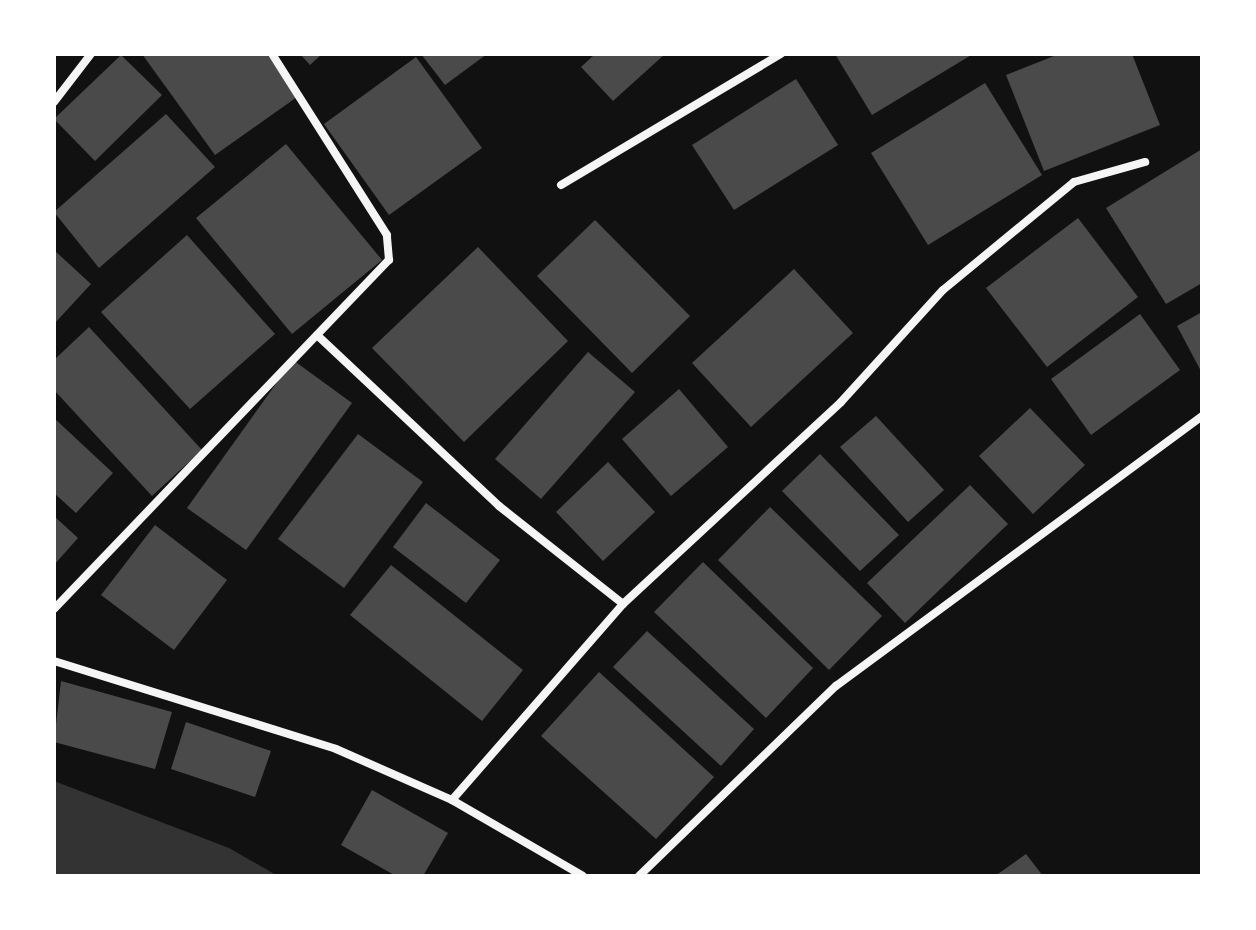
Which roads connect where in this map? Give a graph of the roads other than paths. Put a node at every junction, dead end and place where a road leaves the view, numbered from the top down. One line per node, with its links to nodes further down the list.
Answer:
1 (91, 54): 4 (street)
2 (272, 54): 7 (street)
3 (781, 54): 6 (street)
4 (54, 102)
5 (1145, 162): 9 (street)
6 (561, 185)
7 (317, 335): 9 (street); 10 (street)
8 (1202, 416): 14 (street)
9 (623, 604): 12 (street)
10 (54, 609)
11 (54, 661): 12 (street)
12 (452, 800): 13 (street)
13 (583, 876)
14 (639, 876)

